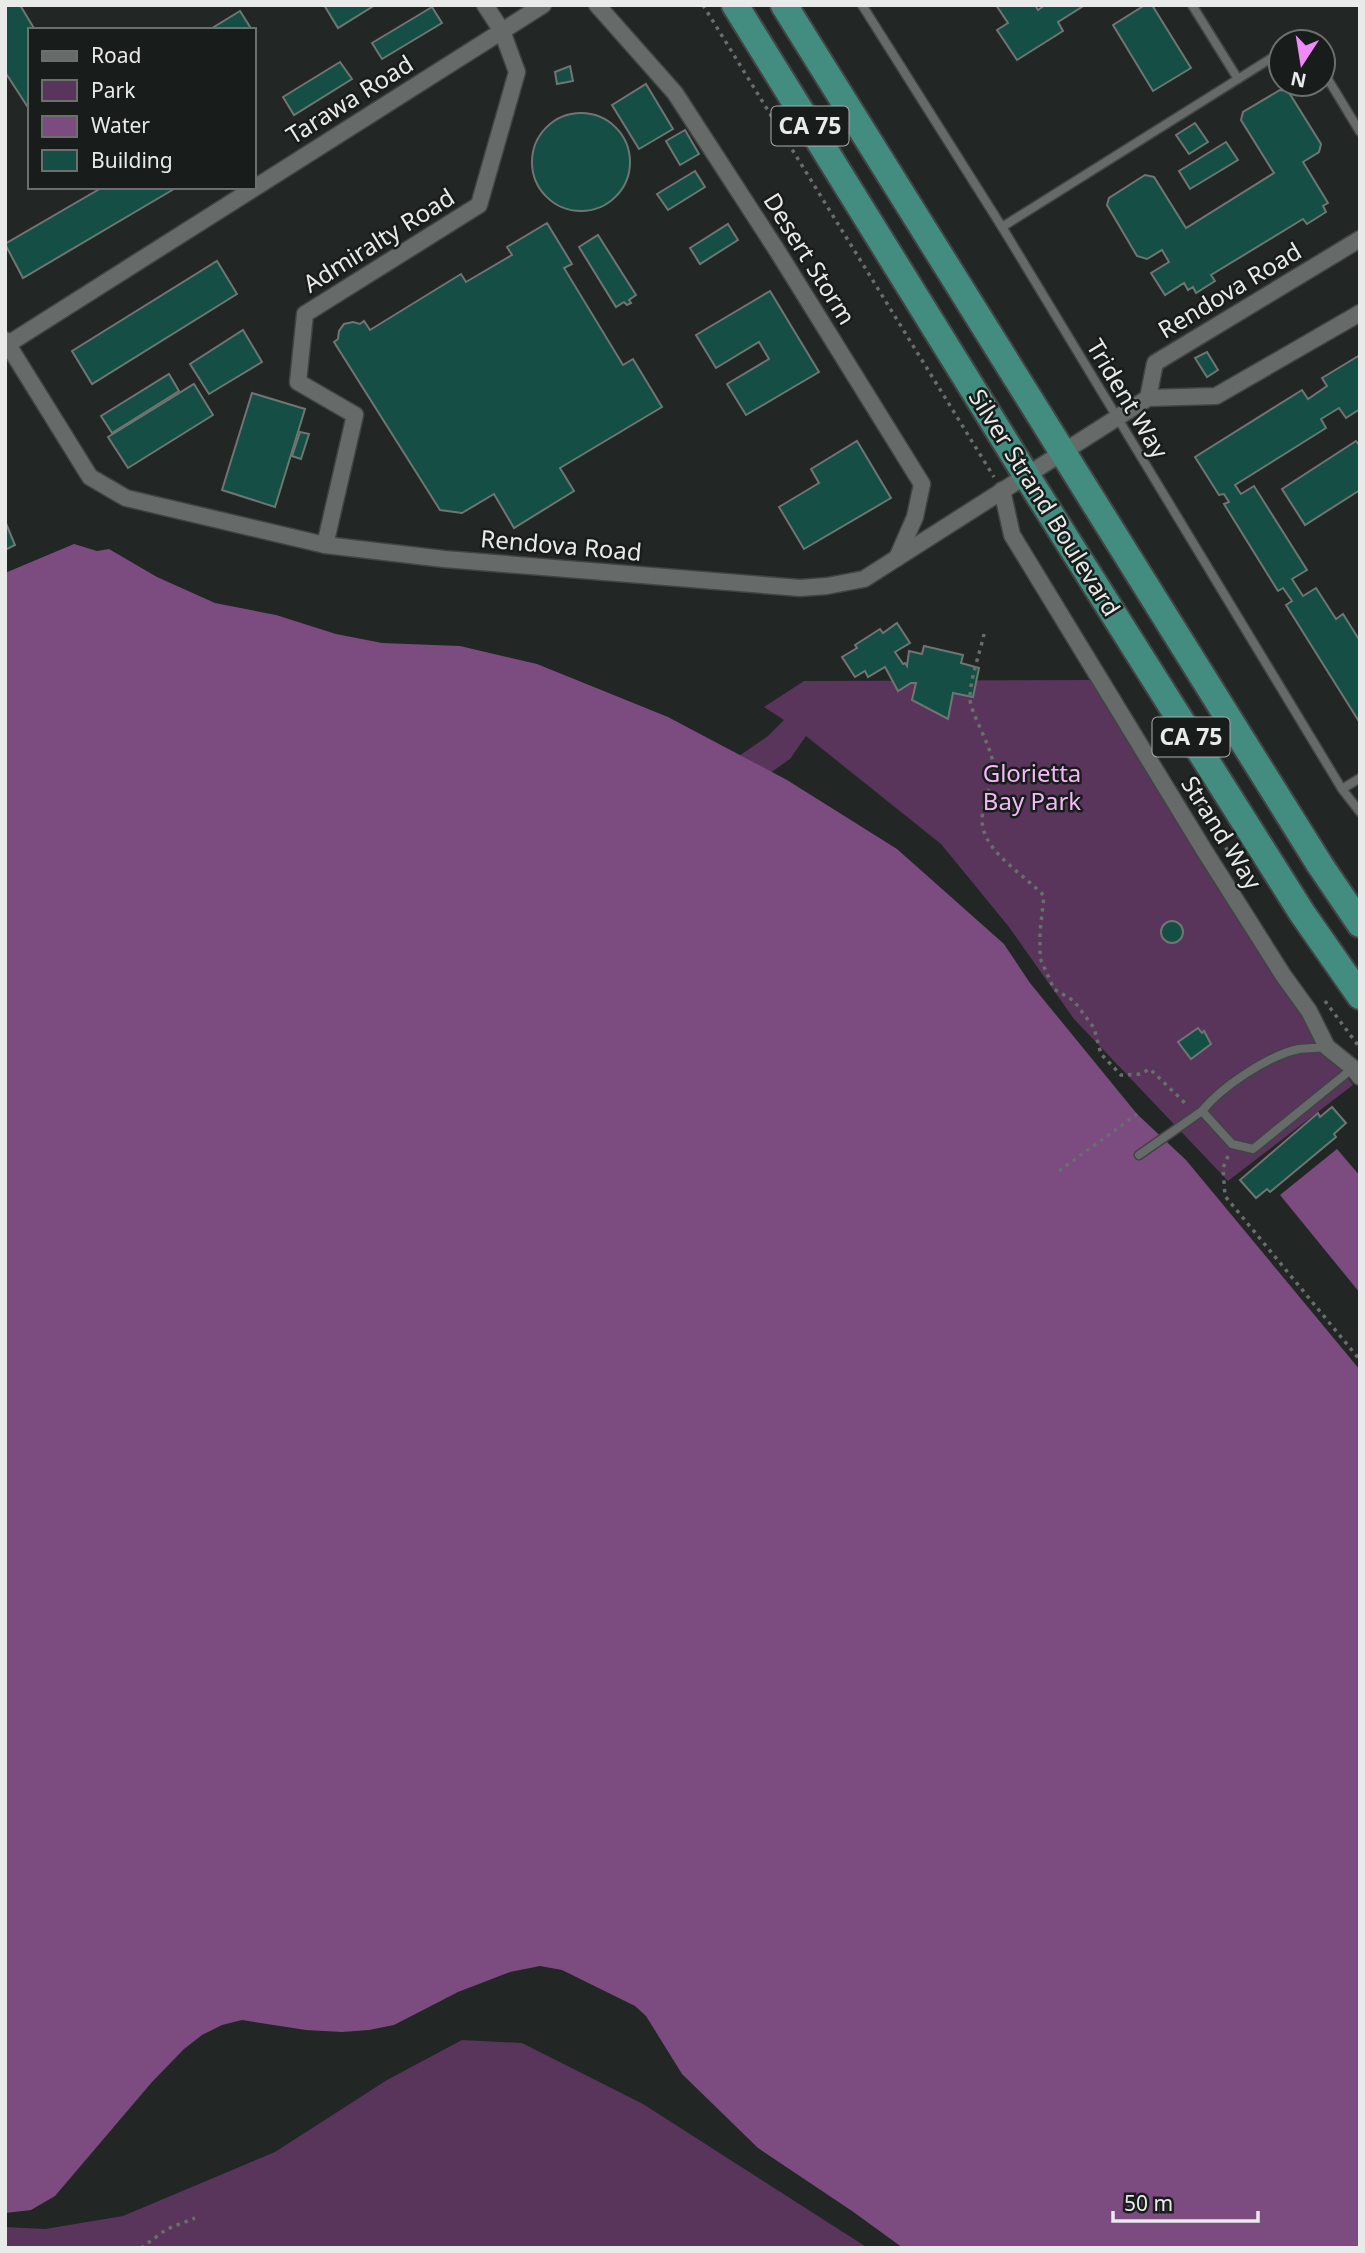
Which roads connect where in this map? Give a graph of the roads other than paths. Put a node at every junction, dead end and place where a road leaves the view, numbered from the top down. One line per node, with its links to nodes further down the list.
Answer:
1 (485, 5): 8 (street)
2 (543, 5): 8 (street, Tarawa Road)
3 (597, 5): 25 (street, Desert Storm)
4 (735, 5): 22 (highway, Silver Strand Boulevard / CA 75)
5 (783, 5): 21 (highway, Silver Strand Boulevard / CA 75)
6 (862, 5): 15 (lane, Trident Way)
7 (1192, 5): 10 (lane)
8 (502, 31): 13 (street, Tarawa Road); 24 (street, Admiralty Road)
9 (1267, 61): 10 (lane)
10 (1238, 79): 15 (lane)
11 (1337, 94): 12 (lane)
12 (1360, 132)
13 (256, 186)
14 (251, 189): 18 (street, Tarawa Road)
15 (1002, 228): 20 (lane, Trident Way)
16 (1360, 239): 19 (street, Rendova Road)
17 (1360, 313): 19 (street, Rendova Road)
18 (6, 343): 24 (street, Rendova Road)
19 (1148, 398): 20 (street, Rendova Road)
20 (1116, 417): 21 (street, Rendova Road); 27 (lane, Trident Way)
21 (1062, 452): 22 (street, Rendova Road); 29 (highway, Silver Strand Boulevard / CA 75)
22 (1026, 475): 23 (street, Rendova Road); 30 (highway, Silver Strand Boulevard / CA 75)
23 (1002, 490): 25 (street, Rendova Road); 31 (street, Strand Way)
24 (326, 545): 25 (street, Rendova Road)
25 (897, 558)
26 (1360, 778): 27 (lane)
27 (1342, 789): 28 (lane, Trident Way)
28 (1360, 812)
29 (1360, 924)
30 (1360, 996)
31 (1327, 1047): 32 (street, Strand Way); 33 (lane)
32 (1356, 1073): 33 (lane)
33 (1199, 1113): 34 (lane)
34 (1139, 1155)

